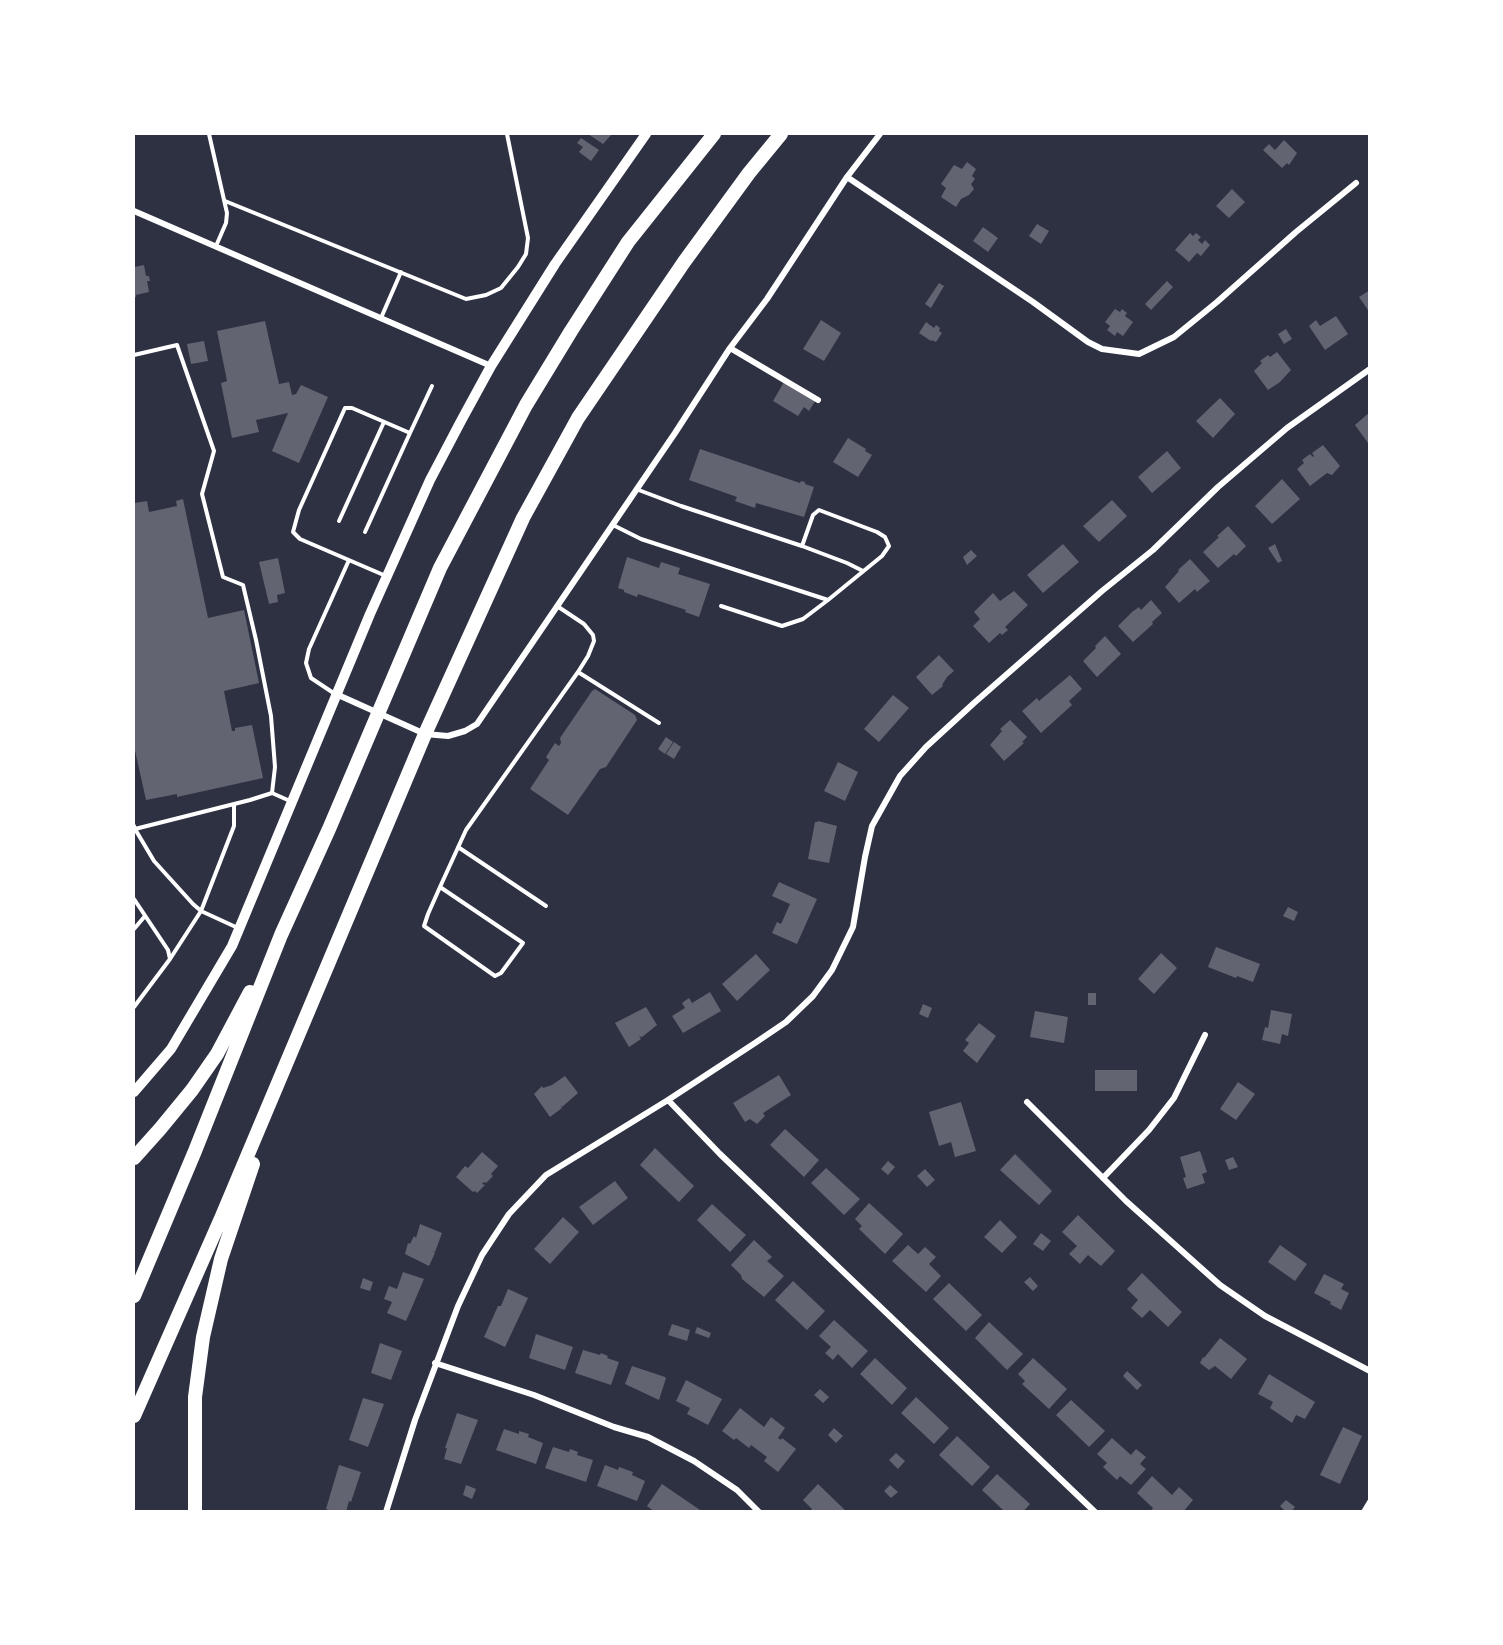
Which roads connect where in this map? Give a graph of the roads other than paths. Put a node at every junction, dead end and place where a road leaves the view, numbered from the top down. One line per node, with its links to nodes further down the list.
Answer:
1 (209, 134): 9 (lane)
2 (507, 134): 12 (lane)
3 (646, 134): 16 (street)
4 (714, 134): 35 (highway)
5 (781, 134): 37 (highway)
6 (880, 134): 7 (street)
7 (847, 177): 8 (street); 14 (street)
8 (1356, 183)
9 (225, 201): 11 (lane); 12 (lane)
10 (134, 211): 11 (street)
11 (215, 247): 13 (street)
12 (401, 272): 13 (lane)
13 (381, 318): 16 (street)
14 (730, 348): 19 (street); 22 (street)
15 (134, 355): 38 (lane)
16 (491, 366): 29 (street)
17 (1370, 369): 56 (street)
18 (432, 386): 21 (lane)
19 (818, 400)
20 (384, 422): 21 (lane); 23 (lane); 27 (lane)
21 (410, 433): 25 (lane)
22 (636, 489): 24 (street); 26 (lane)
23 (339, 521)
24 (612, 525): 30 (lane); 31 (street)
25 (365, 532)
26 (802, 546): 28 (lane); 28 (lane)
27 (349, 560): 29 (lane); 34 (lane)
28 (863, 571): 30 (lane)
29 (386, 577): 34 (street)
30 (828, 600): 32 (lane)
31 (556, 606): 33 (lane); 37 (street)
32 (721, 606)
33 (578, 672): 36 (lane); 42 (lane)
34 (336, 694): 35 (street); 39 (street)
35 (379, 713): 37 (street); 50 (highway)
36 (659, 723)
37 (425, 734): 54 (highway)
38 (272, 793): 39 (lane); 40 (lane)
39 (291, 802): 48 (street)
40 (234, 804): 41 (lane); 46 (lane)
41 (134, 828): 46 (lane)
42 (458, 847): 43 (lane); 45 (lane)
43 (440, 887): 43 (lane)
44 (134, 899): 47 (lane)
45 (546, 906)
46 (201, 911): 48 (lane); 51 (lane)
47 (145, 916): 49 (lane); 51 (lane)
48 (239, 928): 55 (street)
49 (134, 929)
50 (281, 935): 58 (highway); 60 (highway)
51 (170, 959): 52 (lane)
52 (134, 1007)
53 (1205, 1035): 59 (street)
54 (292, 1052): 63 (highway); 65 (highway)
55 (134, 1092)
56 (668, 1100): 61 (street); 68 (street)
57 (1027, 1102): 59 (street)
58 (134, 1158)
59 (1103, 1178): 62 (street)
60 (134, 1296)
61 (435, 1363): 66 (street); 67 (street)
62 (1370, 1371)
63 (134, 1416)
64 (1370, 1502): 69 (street)
65 (195, 1512)
66 (386, 1512)
67 (759, 1512)
68 (1095, 1512)
69 (1364, 1512)

